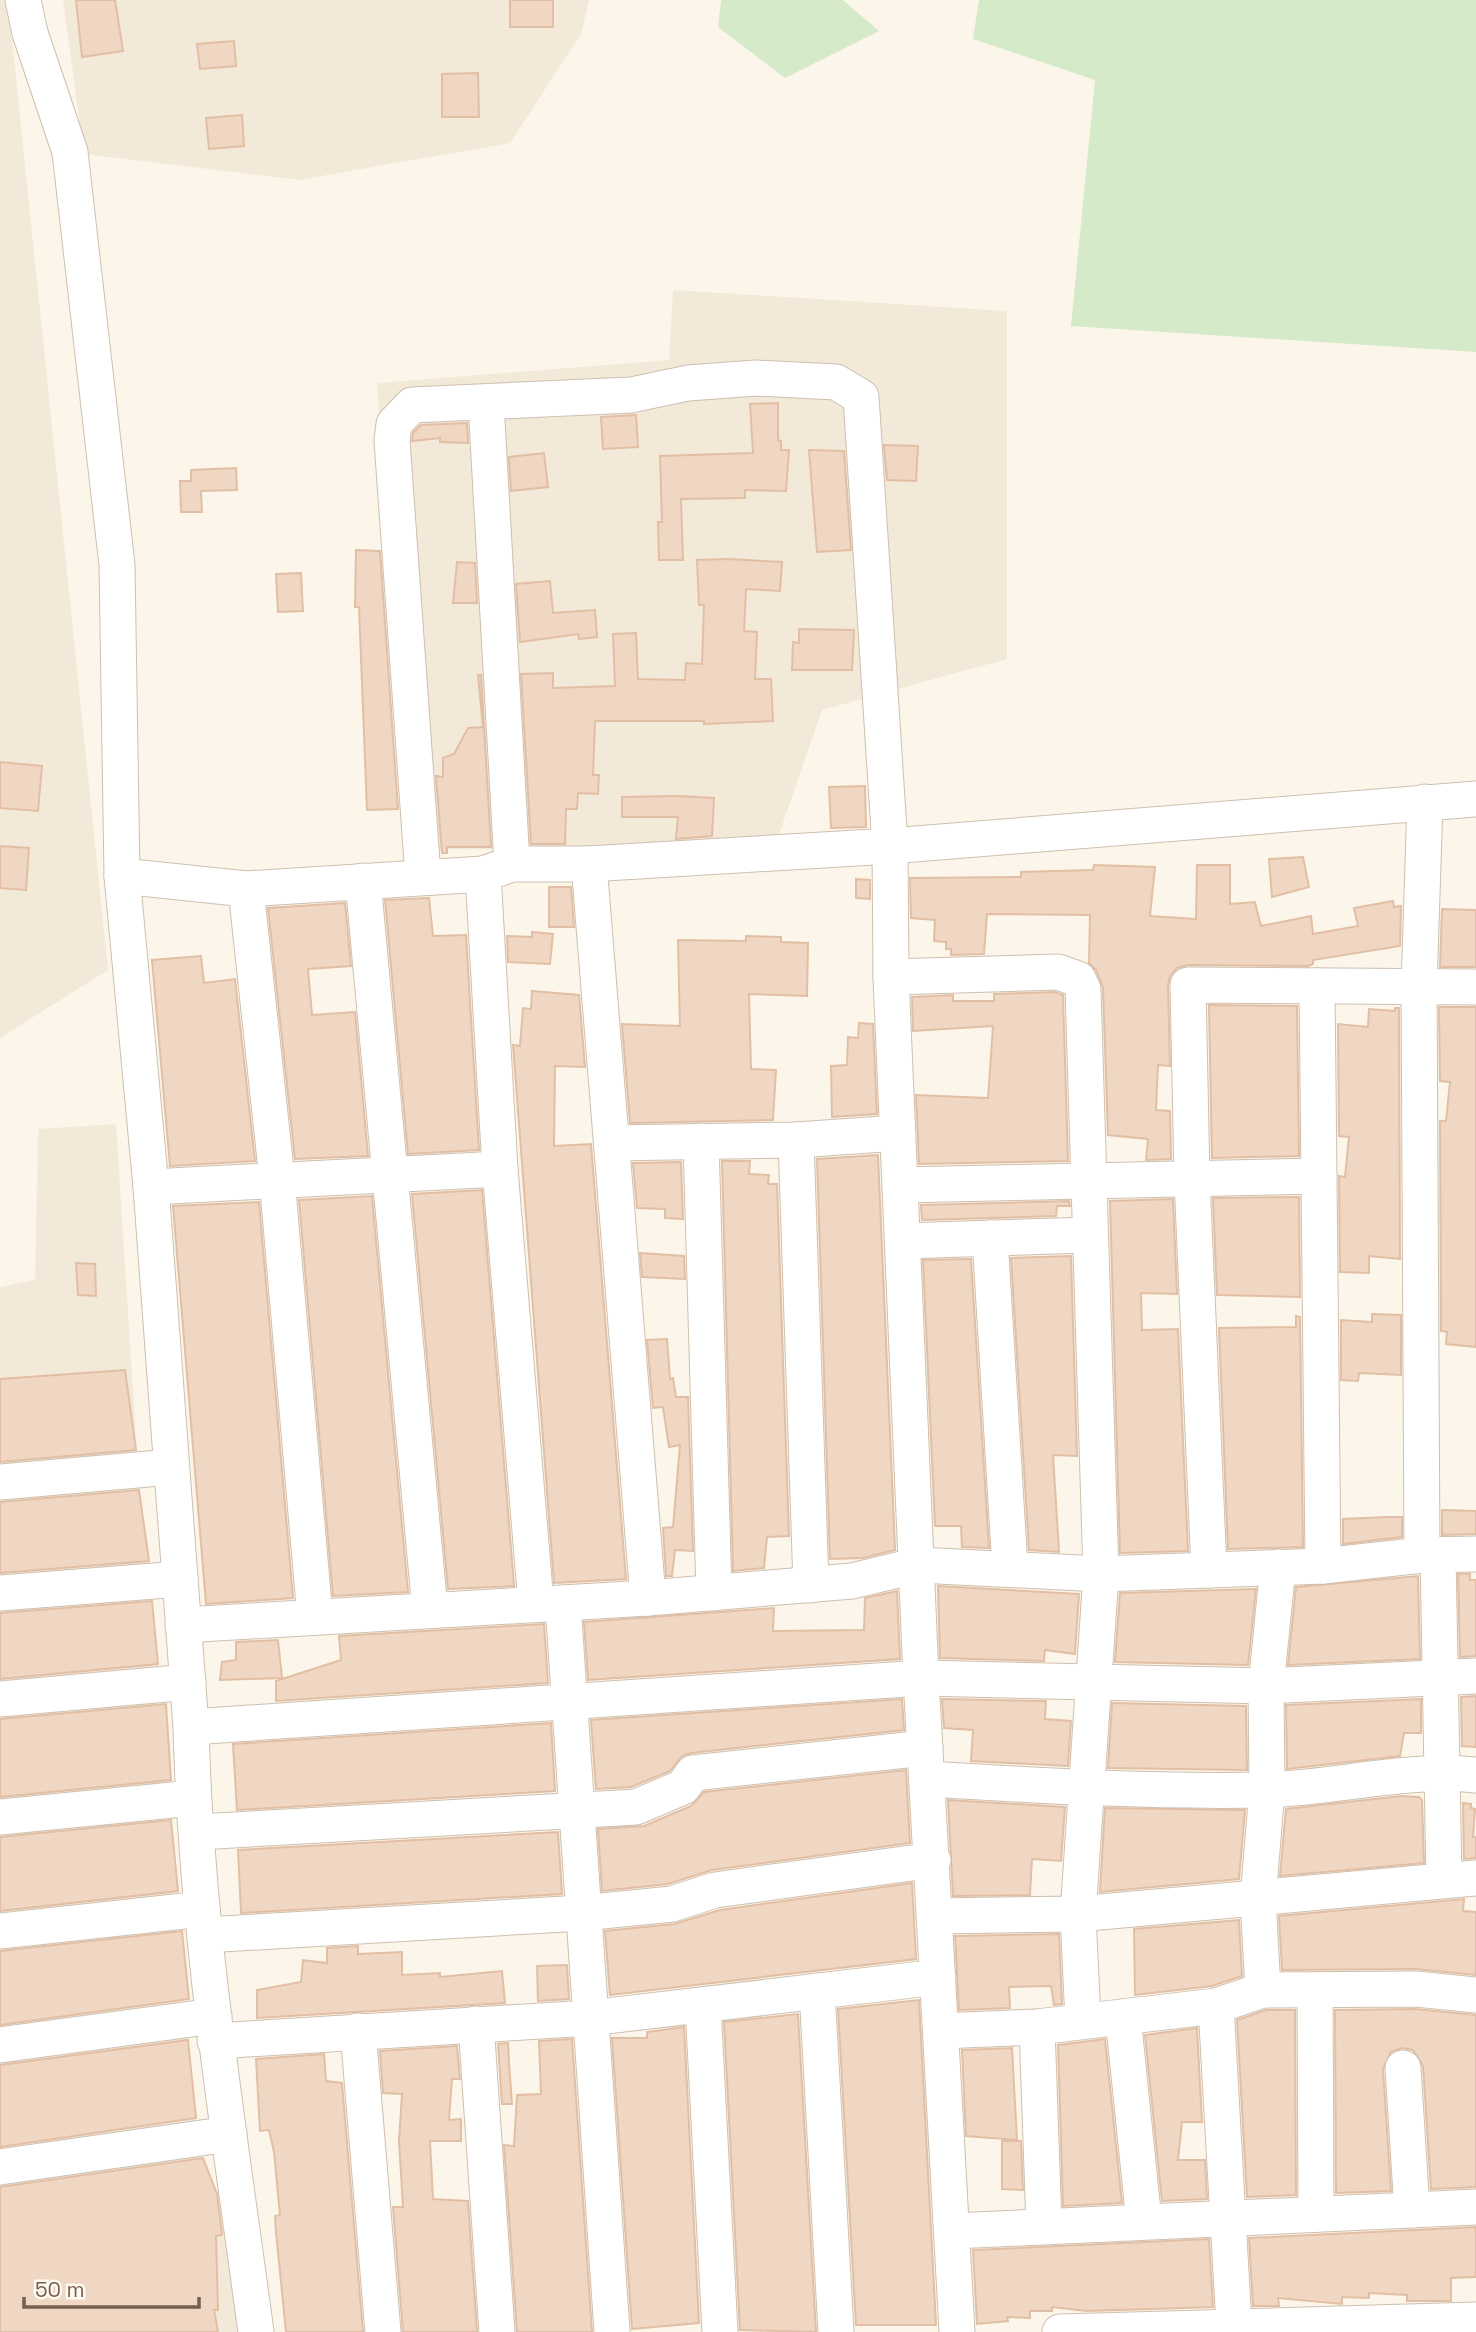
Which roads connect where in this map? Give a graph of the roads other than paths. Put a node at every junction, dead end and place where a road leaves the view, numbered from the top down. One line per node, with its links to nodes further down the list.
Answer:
1 (23, 0): 8 (street)
2 (486, 403): 5 (street); 7 (street); 9 (street)
3 (1476, 799): 4 (street)
4 (1425, 802): 5 (street); 14 (street)
5 (890, 846): 6 (street); 12 (street)
6 (589, 864): 7 (street); 19 (street)
7 (497, 869): 9 (street); 20 (street)
8 (122, 876): 11 (street); 27 (street)
9 (423, 876): 10 (street)
10 (363, 881): 11 (street); 21 (street)
11 (246, 889): 23 (street)
12 (891, 977): 16 (street); 25 (street)
13 (1317, 986): 14 (street); 22 (street); 24 (street)
14 (1419, 987): 15 (street); 34 (street)
15 (1476, 987)
16 (898, 1133): 17 (street); 26 (street)
17 (796, 1140): 18 (street); 42 (street)
18 (701, 1141): 19 (street); 44 (street)
19 (612, 1143): 45 (street)
20 (500, 1169): 21 (street); 46 (street)
21 (388, 1172): 23 (street); 47 (street)
22 (1319, 1176): 24 (street); 36 (street)
23 (278, 1179): 27 (street); 48 (street)
24 (1192, 1179): 25 (street); 39 (street)
25 (1087, 1181): 26 (street); 28 (street)
26 (900, 1185): 30 (street)
27 (151, 1187): 31 (street)
28 (1089, 1235): 29 (street); 40 (street)
29 (990, 1238): 30 (street); 38 (street)
30 (902, 1241): 35 (street)
31 (171, 1467): 32 (street); 41 (street)
32 (0, 1482)
33 (1476, 1554): 34 (street)
34 (1430, 1555): 36 (street); 50 (street)
35 (918, 1565): 38 (street); 42 (street); 52 (street)
36 (1323, 1566): 37 (street)
37 (1278, 1567): 39 (street); 55 (street)
38 (1010, 1568): 40 (street)
39 (1209, 1570): 40 (street)
40 (1101, 1574): 54 (street)
41 (180, 1579): 43 (street); 49 (street)
42 (811, 1585): 44 (street)
43 (0, 1593)
44 (714, 1593): 45 (street)
45 (648, 1598): 46 (street)
46 (550, 1604): 47 (street); 57 (street)
47 (430, 1610): 48 (street)
48 (315, 1616): 49 (street)
49 (183, 1625): 53 (street)
50 (1440, 1676): 51 (street); 55 (street); 60 (street)
51 (1476, 1676)
52 (922, 1678): 54 (street); 57 (street); 59 (street)
53 (188, 1682): 56 (street); 58 (street)
54 (1093, 1684): 55 (street); 61 (street)
55 (1266, 1686): 62 (street)
56 (0, 1699)
57 (568, 1703): 58 (street); 64 (street)
58 (191, 1727): 63 (street)
59 (927, 1764): 61 (street); 64 (street); 67 (street)
60 (1459, 1774): 62 (street); 68 (street)
61 (1085, 1788): 62 (street); 71 (street)
62 (1267, 1790): 69 (street)
63 (193, 1798): 65 (street); 66 (street)
64 (575, 1808): 66 (street); 70 (street)
65 (0, 1817)
66 (198, 1832): 73 (street)
67 (933, 1860): 70 (street); 72 (street)
68 (1460, 1879): 69 (street)
69 (1258, 1899): 71 (street); 76 (street)
70 (582, 1913): 73 (street); 83 (street)
71 (1078, 1914): 72 (street); 84 (street)
72 (935, 1916): 75 (street)
73 (204, 1922): 74 (street); 87 (street)
74 (0, 1931)
75 (939, 1976): 77 (street); 89 (street)
76 (1263, 1990): 78 (street); 81 (street)
77 (817, 1991): 80 (street); 109 (street)
78 (1315, 1992): 79 (street); 96 (street)
79 (1476, 1995)
80 (703, 2006): 83 (street); 108 (street)
81 (1216, 2007): 82 (street); 97 (street)
82 (1123, 2017): 84 (street); 98 (street)
83 (590, 2018): 85 (street); 107 (street)
84 (1083, 2021): 86 (street)
85 (476, 2024): 88 (street); 106 (street)
86 (1037, 2027): 89 (street); 99 (street)
87 (215, 2029): 88 (street); 90 (street); 92 (street)
88 (358, 2031): 105 (street)
89 (941, 2031): 100 (street)
90 (0, 2045)
91 (1403, 2068): 95 (street)
92 (229, 2134): 93 (street); 104 (street)
93 (0, 2168)
94 (1476, 2207): 95 (street)
95 (1412, 2210): 96 (street)
96 (1316, 2214): 97 (street)
97 (1227, 2218): 98 (street); 102 (street)
98 (1144, 2221): 99 (street)
99 (1044, 2226): 100 (street)
100 (953, 2231): 110 (street)
101 (1476, 2320): 103 (street)
102 (1234, 2325): 103 (street); 111 (street)
103 (1335, 2329)
104 (256, 2332)
105 (383, 2332)
106 (497, 2332)
107 (612, 2332)
108 (720, 2332)
109 (836, 2332)
110 (957, 2332)
111 (1060, 2332)

